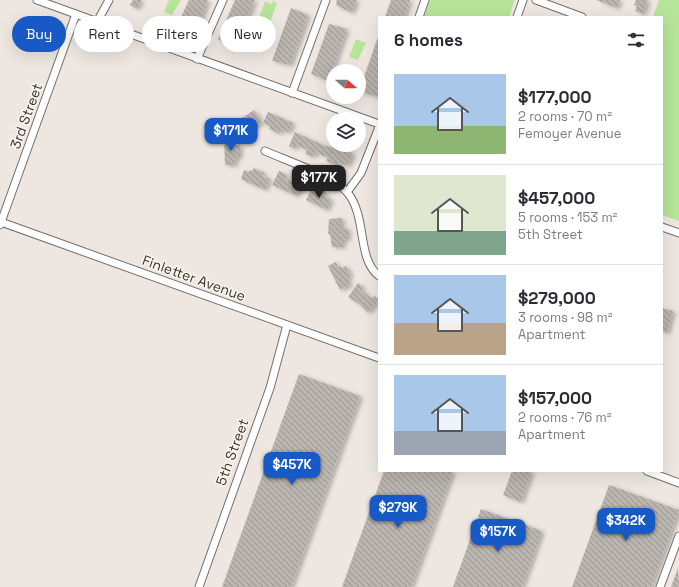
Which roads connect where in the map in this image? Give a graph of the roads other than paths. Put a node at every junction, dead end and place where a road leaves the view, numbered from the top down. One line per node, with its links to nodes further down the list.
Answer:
1 (37, 0): 8 (street)
2 (109, 0): 10 (street)
3 (222, 0): 15 (street)
4 (326, 0): 16 (street)
5 (425, 0): 11 (street)
6 (523, 0): 12 (street)
7 (536, 0): 13 (street)
8 (76, 14): 9 (street); 21 (street, 3rd Street)
9 (81, 16)
10 (100, 16)
11 (419, 16)
12 (517, 16)
13 (579, 16)
14 (134, 36): 15 (street)
15 (197, 59): 16 (street)
16 (292, 93): 17 (street)
17 (378, 126)
18 (378, 129): 20 (street)
19 (265, 151): 20 (street)
20 (347, 192): 24 (street)
21 (1, 224): 25 (street, Finletter Avenue)
22 (663, 227): 23 (street)
23 (679, 233)
24 (378, 275)
25 (287, 325): 26 (street, Finletter Avenue); 30 (street, 5th Street)
26 (378, 358)
27 (649, 472): 28 (street)
28 (679, 483)
29 (679, 536): 31 (street)
30 (199, 587)
31 (660, 587)

